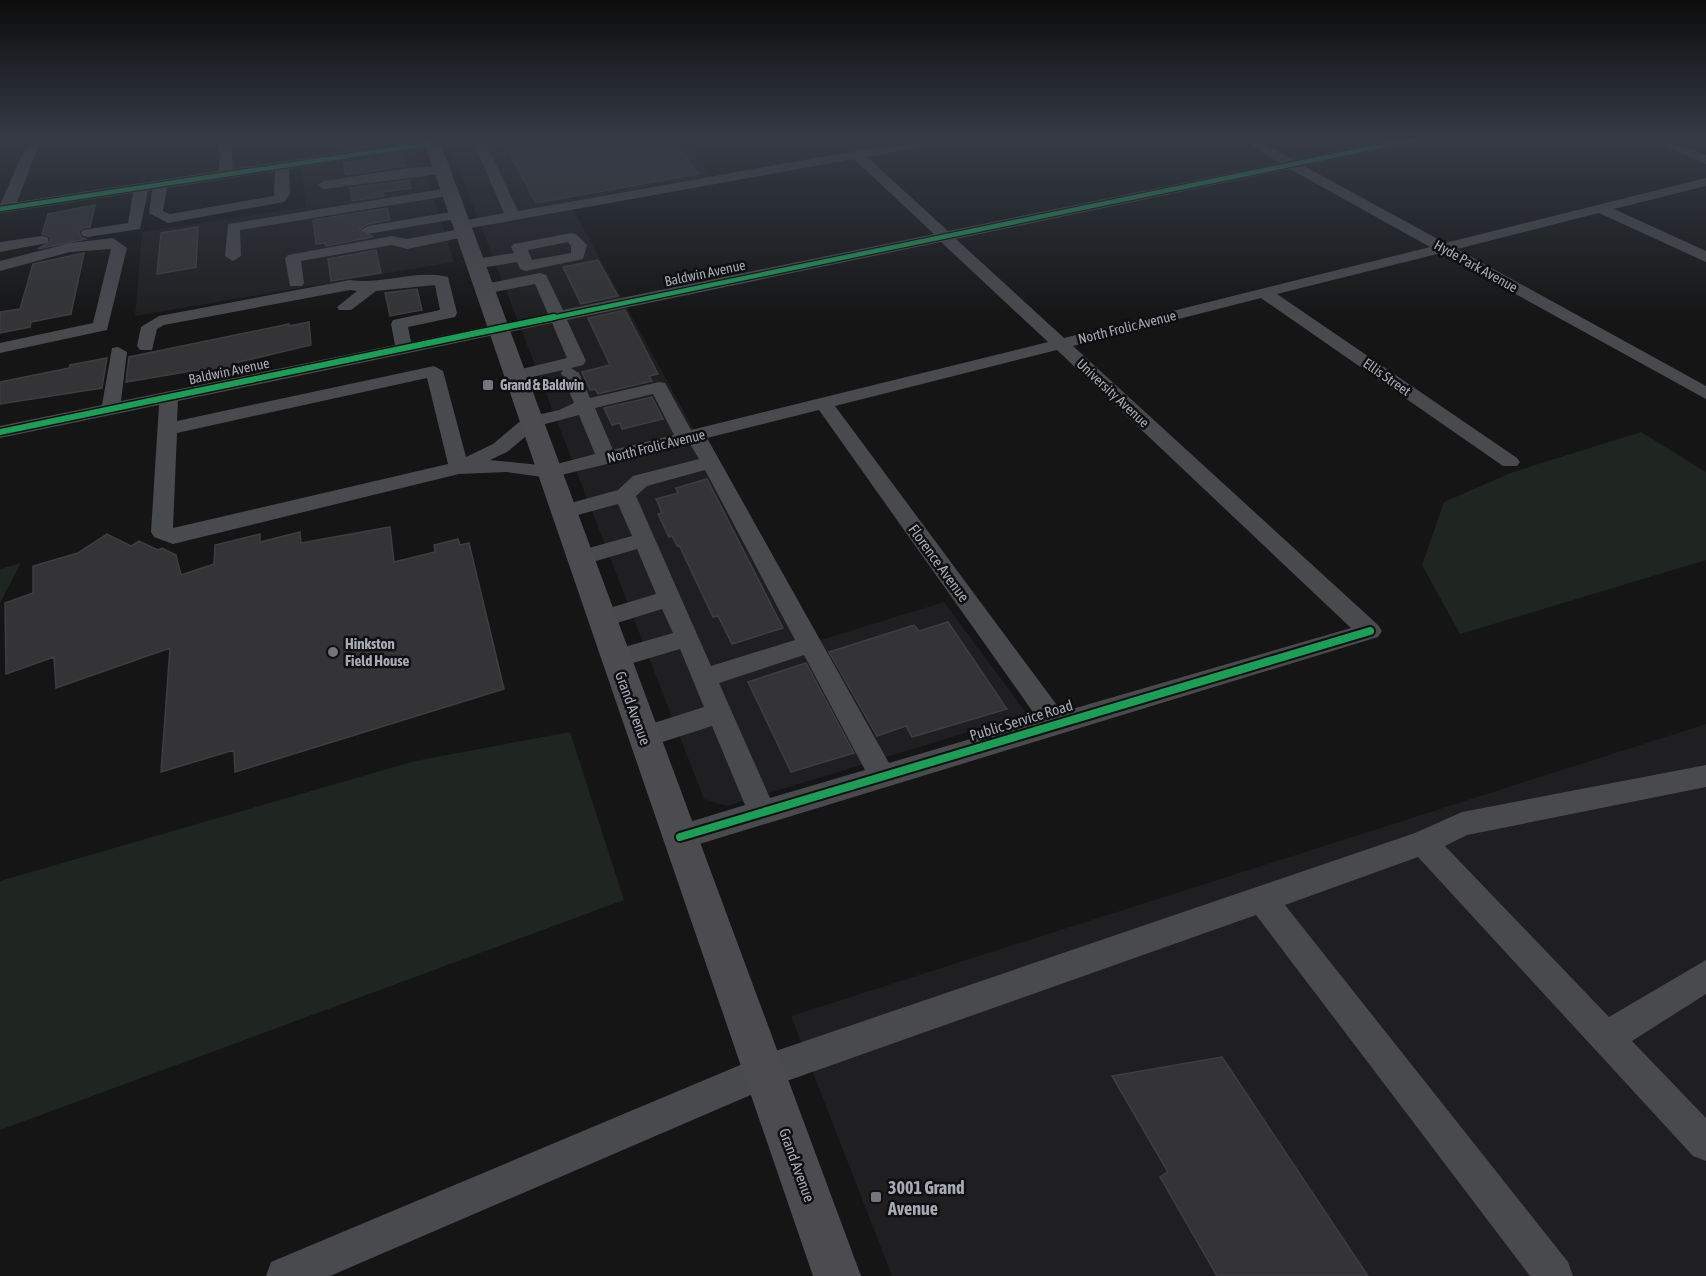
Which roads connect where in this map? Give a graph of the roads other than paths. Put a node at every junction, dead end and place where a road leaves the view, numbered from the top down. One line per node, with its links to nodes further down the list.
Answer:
1 (71, 199): 14 (street)
2 (139, 199): 22 (street)
3 (158, 199): 4 (street)
4 (279, 199)
5 (409, 199): 13 (street)
6 (451, 199): 19 (main road, Grand Avenue)
7 (505, 199): 17 (street)
8 (611, 199): 17 (street)
9 (904, 199): 21 (street, University Avenue)
10 (1131, 199): 21 (street, Baldwin Avenue)
11 (1353, 199): 23 (street, Hyde Park Avenue)
12 (1639, 199): 16 (street, North Frolic Avenue)
13 (400, 200): 18 (street); 25 (street)
14 (28, 205): 15 (street); 22 (street)
15 (4, 208)
16 (1601, 208): 23 (street, North Frolic Avenue); 26 (street)
17 (513, 216): 19 (street)
18 (406, 224): 19 (street); 20 (street)
19 (461, 224): 27 (main road, Grand Avenue); 29 (street)
20 (358, 232)
21 (946, 237): 34 (street, Baldwin Avenue); 36 (street, University Avenue)
22 (7, 246)
23 (1443, 248): 32 (street, North Frolic Avenue); 43 (street, Hyde Park Avenue)
24 (522, 255): 27 (street)
25 (233, 256)
26 (1706, 257)
27 (475, 264): 31 (main road, Grand Avenue)
28 (0, 266): 38 (street)
29 (296, 283)
30 (370, 289): 33 (street); 37 (street); 39 (street)
31 (484, 289): 34 (street); 35 (main road, Grand Avenue)
32 (1264, 293): 36 (street, North Frolic Avenue); 54 (street, Ellis Street)
33 (345, 307)
34 (558, 318): 35 (street, Baldwin Avenue); 42 (street)
35 (498, 330): 39 (street, Baldwin Avenue); 42 (main road, Grand Avenue)
36 (1060, 344): 45 (street, North Frolic Avenue); 63 (street, University Avenue)
37 (146, 346)
38 (0, 348)
39 (404, 349): 44 (street, Baldwin Avenue)
40 (118, 352): 47 (street)
41 (570, 373): 46 (street)
42 (515, 376): 48 (main road, Grand Avenue)
43 (1706, 393)
44 (169, 397): 47 (street, Baldwin Avenue); 49 (street)
45 (823, 403): 51 (street, North Frolic Avenue); 69 (street, Florence Avenue)
46 (584, 405): 48 (street); 51 (street); 52 (street)
47 (111, 409): 50 (street, Baldwin Avenue)
48 (531, 422): 55 (street); 56 (main road, Grand Avenue)
49 (167, 429): 55 (street); 55 (street)
50 (0, 432)
51 (691, 438): 52 (street, North Frolic Avenue); 53 (street)
52 (607, 458): 56 (street, North Frolic Avenue)
53 (712, 462): 57 (street); 65 (street)
54 (1510, 462)
55 (459, 468): 56 (street)
56 (549, 472): 58 (main road, Grand Avenue)
57 (625, 495): 58 (street); 59 (street)
58 (563, 512): 60 (main road, Grand Avenue)
59 (644, 540): 60 (street); 61 (street)
60 (579, 558): 62 (main road, Grand Avenue)
61 (670, 598): 62 (street); 64 (street)
62 (601, 619): 66 (main road, Grand Avenue)
63 (1370, 631): 69 (street, Public Service Road)
64 (687, 638): 66 (street); 67 (street)
65 (810, 644): 67 (street); 71 (street)
66 (616, 659): 70 (main road, Grand Avenue)
67 (704, 678): 68 (street)
68 (719, 713): 70 (street); 73 (street)
69 (1056, 724): 71 (street, Public Service Road)
70 (644, 737): 74 (main road, Grand Avenue)
71 (882, 776): 73 (street, Public Service Road)
72 (1706, 776): 75 (street)
73 (762, 812): 74 (street, Public Service Road)
74 (680, 837): 79 (main road, Grand Avenue)
75 (1423, 843): 76 (street); 78 (street)
76 (1262, 899): 79 (street); 83 (street)
77 (1706, 976): 78 (street)
78 (1606, 1038): 80 (street)
79 (764, 1072): 81 (street); 82 (main road, Grand Avenue)
80 (1706, 1143)
81 (285, 1276)
82 (837, 1276)
83 (1554, 1276)

